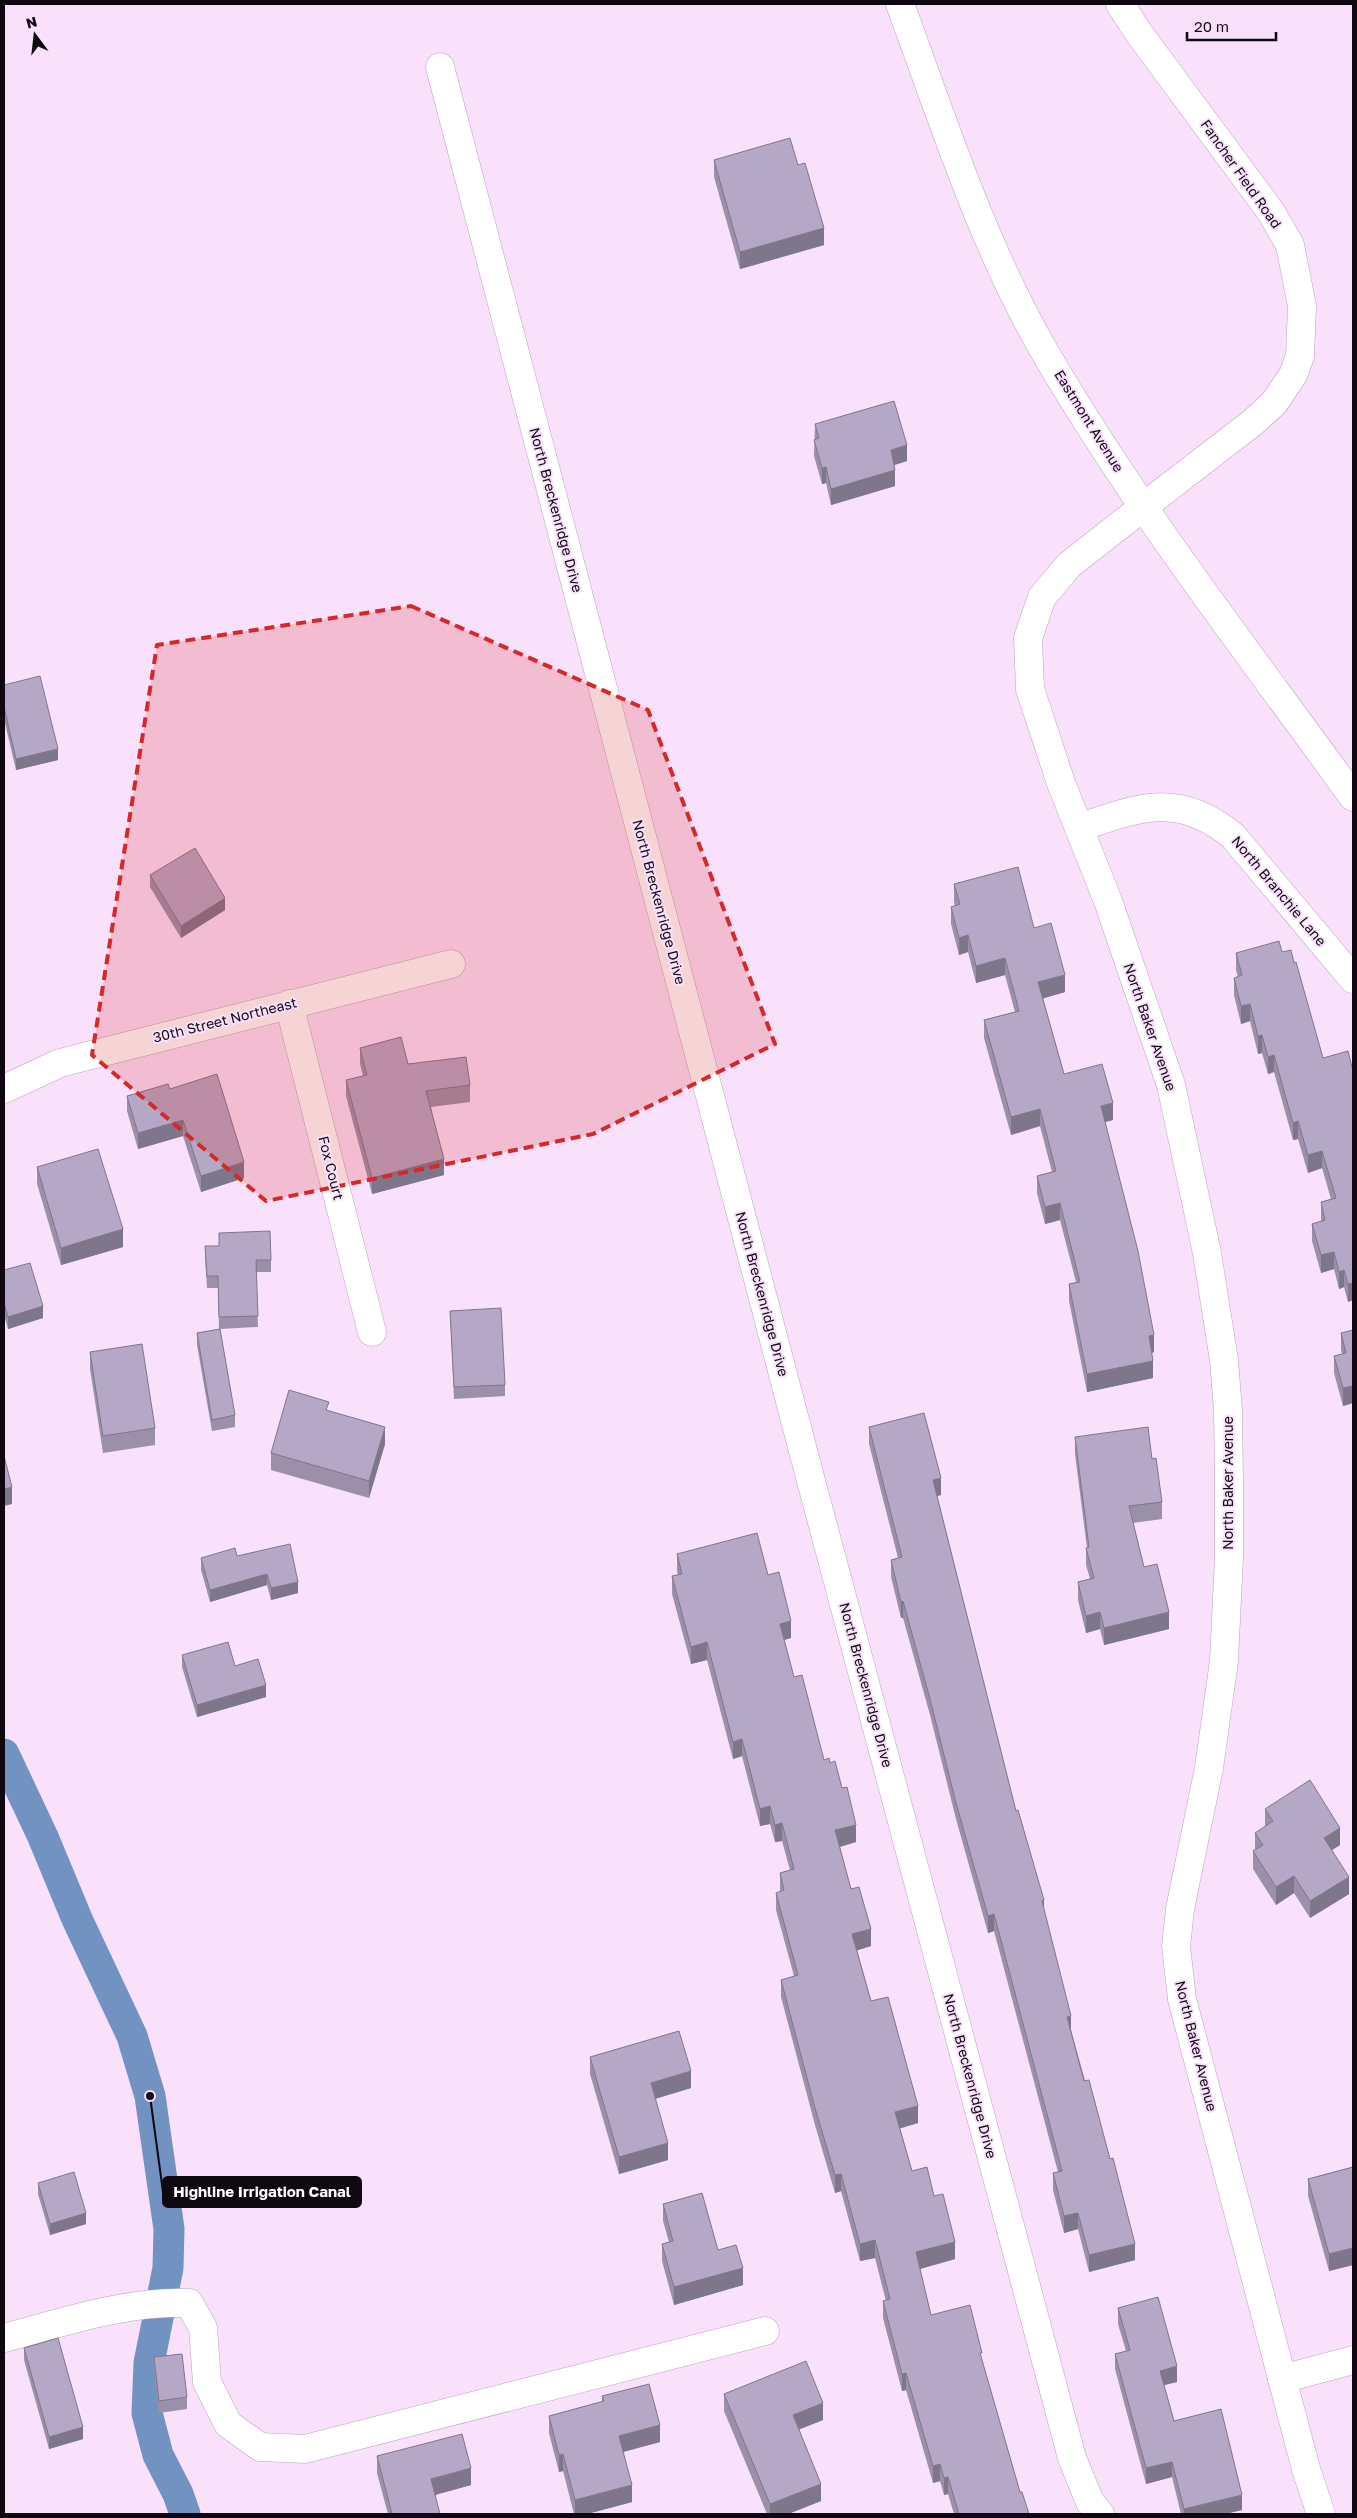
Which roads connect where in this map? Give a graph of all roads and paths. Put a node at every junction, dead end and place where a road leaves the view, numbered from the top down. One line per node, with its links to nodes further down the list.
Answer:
1 (900, 4): 4 (street, Eastmont Avenue)
2 (1120, 4): 4 (street, Fancher Field Road)
3 (440, 67): 16 (street, North Breckenridge Drive)
4 (1143, 508): 5 (street, Eastmont Avenue); 6 (street, North Baker Avenue)
5 (1353, 797)
6 (1079, 828): 8 (street, North Branchie Lane); 15 (street, North Baker Avenue)
7 (451, 964): 9 (street, 30th Street Northeast)
8 (1353, 979)
9 (289, 1004): 10 (street, 30th Street Northeast); 11 (street, Fox Court)
10 (4, 1089)
11 (372, 1332)
12 (765, 2331): 13 (street)
13 (4, 2338)
14 (1353, 2360): 15 (street)
15 (1282, 2379): 17 (street, North Baker Avenue)
16 (1100, 2514)
17 (1321, 2514)

